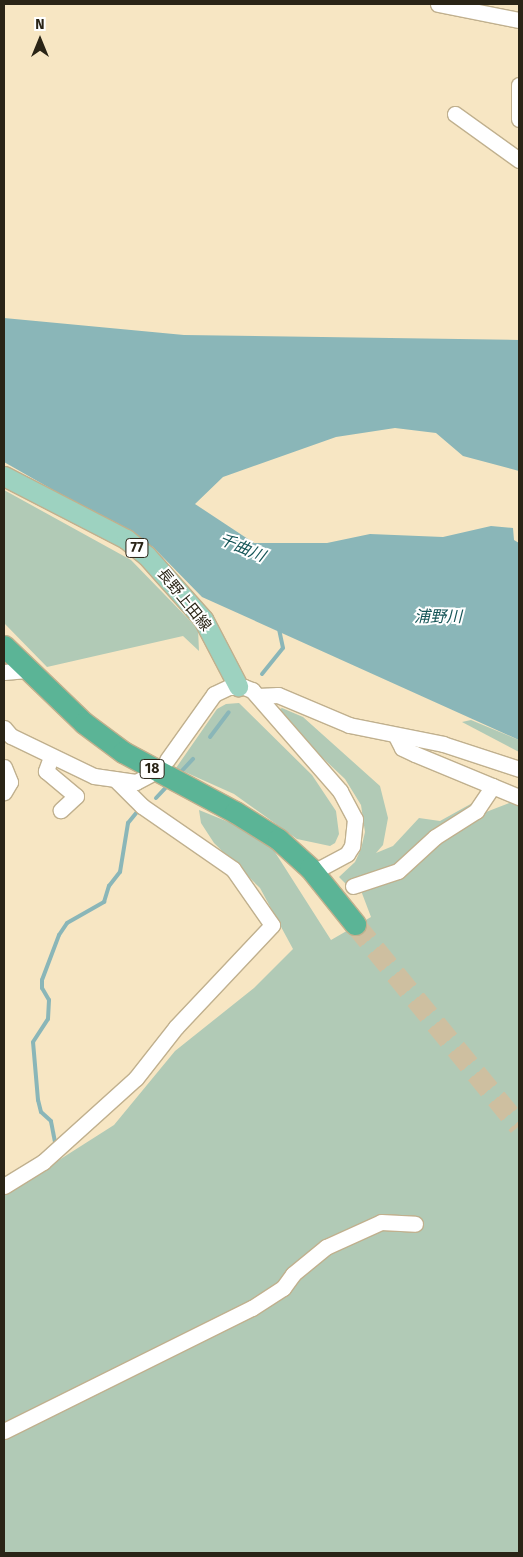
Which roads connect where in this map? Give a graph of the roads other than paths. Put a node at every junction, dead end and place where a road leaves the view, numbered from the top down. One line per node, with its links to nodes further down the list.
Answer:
1 (438, 4): 2 (street)
2 (519, 20)
3 (519, 85): 5 (street)
4 (454, 114): 6 (street)
5 (519, 119)
6 (519, 160)
7 (4, 476): 11 (main road, 長野上田線 / 77)
8 (4, 646): 9 (highway, 18)
9 (27, 670): 10 (street); 26 (highway, 18)
10 (4, 672)
11 (238, 686): 12 (street); 16 (street)
12 (258, 696): 14 (street); 25 (street)
13 (4, 728): 15 (street)
14 (396, 736): 18 (street); 21 (street)
15 (51, 757): 20 (street); 24 (street)
16 (167, 760)
17 (4, 767): 22 (street)
18 (519, 769)
19 (149, 775): 20 (street)
20 (115, 779): 30 (street)
21 (493, 786): 23 (street); 27 (street)
22 (4, 792)
23 (519, 797)
24 (61, 810)
25 (339, 860): 26 (street); 28 (street)
26 (310, 868): 28 (highway, 18)
27 (353, 886)
28 (331, 894): 29 (highway, 18)
29 (355, 924)
30 (4, 1186)
31 (415, 1224): 32 (street)
32 (4, 1430)

